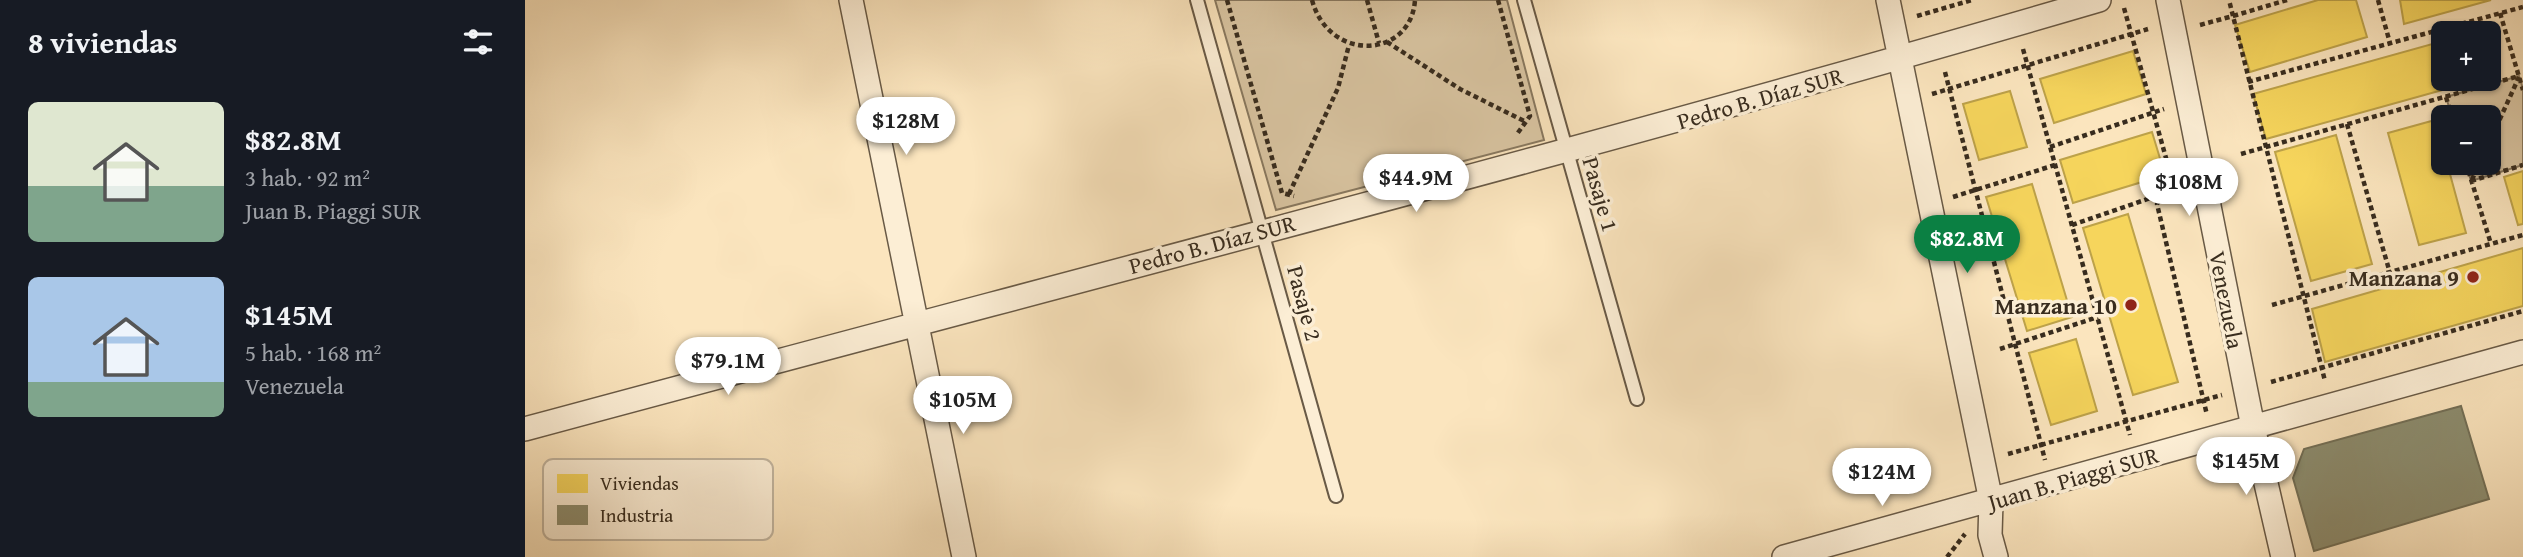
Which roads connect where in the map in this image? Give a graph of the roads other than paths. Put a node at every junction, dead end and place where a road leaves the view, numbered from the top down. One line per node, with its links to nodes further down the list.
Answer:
1 (851, 0): 10 (street)
2 (1196, 0): 9 (lane, Pasaje 2)
3 (1524, 0): 8 (lane, Pasaje 1)
4 (1888, 0): 7 (street)
5 (2099, 0): 7 (street)
6 (2172, 18): 13 (street, Venezuela)
7 (1900, 59): 8 (street, Pedro B. Díaz SUR); 16 (street)
8 (1567, 152): 9 (street, Pedro B. Díaz SUR); 12 (lane, Pasaje 1)
9 (1263, 230): 10 (street, Pedro B. Díaz SUR); 15 (lane, Pasaje 2)
10 (919, 323): 14 (street, Pedro B. Díaz SUR); 17 (street)
11 (2523, 352): 13 (street, Juan B. Piaggi SUR)
12 (1637, 399)
13 (2253, 427): 16 (street, Juan B. Piaggi SUR); 20 (street, Venezuela)
14 (525, 429)
15 (1336, 496)
16 (1991, 501): 18 (street, Juan B. Piaggi SUR); 19 (street)
17 (964, 557)
18 (1784, 557)
19 (1996, 557)
20 (2283, 557)

